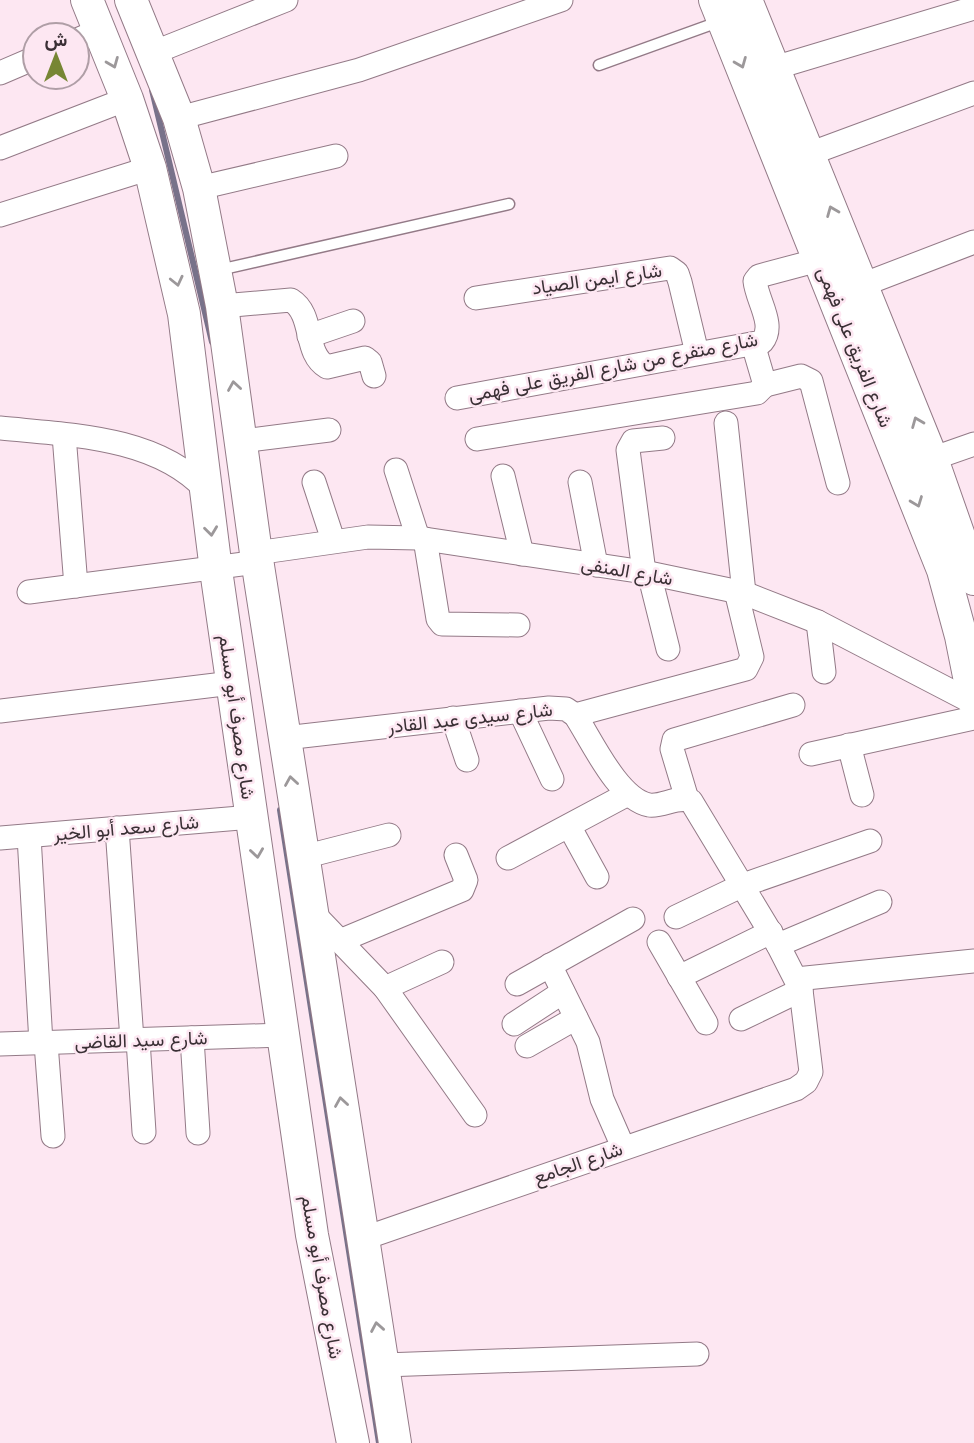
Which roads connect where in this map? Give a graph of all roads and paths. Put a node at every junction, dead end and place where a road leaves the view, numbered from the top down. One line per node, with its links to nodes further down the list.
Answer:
1 (87, 0): 8 (street, شارع مصرف أبو مسلم)
2 (131, 0): 10 (street)
3 (286, 0): 6 (street)
4 (561, 0): 17 (street)
5 (728, 7): 12 (lane); 13 (street, شارع الفريق على فهمى); 26 (street, شارع الفريق على فهمى, one-way to 26)
6 (243, 8): 10 (street)
7 (974, 8): 13 (street)
8 (88, 21)
9 (91, 40): 16 (street, شارع مصرف أبو مسلم, one-way to 16)
10 (155, 52): 17 (street)
11 (21, 64): 14 (street)
12 (599, 65)
13 (774, 68): 19 (street, شارع الفريق على فهمى)
14 (0, 73)
15 (974, 93): 19 (street)
16 (127, 99): 18 (street); 21 (street, شارع مصرف أبو مسلم)
17 (179, 118): 22 (street)
18 (0, 148)
19 (809, 154): 26 (street, شارع الفريق على فهمى, one-way to 19)
20 (336, 156): 22 (street)
21 (150, 169): 24 (street); 46 (street, شارع مصرف أبو مسلم, one-way to 46)
22 (199, 188): 27 (street)
23 (509, 204): 27 (lane)
24 (0, 215)
25 (974, 242): 28 (street)
26 (828, 254): 28 (street, شارع الفريق على فهمى); 33 (street, شارع متفرع من شارع الفريق على فهمى); 47 (street, شارع الفريق على فهمى)
27 (215, 271): 30 (street)
28 (862, 285): 47 (street, شارع الفريق على فهمى, one-way to 28)
29 (476, 298): 34 (street, شارع ايمن الصياد)
30 (222, 306): 32 (street); 45 (street, one-way to 30)
31 (353, 321): 32 (street)
32 (310, 335): 35 (street)
33 (753, 344): 34 (street, شارع متفرع من شارع الفريق على فهمى); 36 (street)
34 (697, 353): 37 (street, شارع متفرع من شارع الفريق على فهمى)
35 (374, 376)
36 (765, 385): 43 (street); 52 (street)
37 (457, 398)
38 (726, 423): 65 (street)
39 (0, 428): 41 (street)
40 (329, 430): 45 (street)
41 (64, 435): 53 (street); 63 (street)
42 (663, 438): 61 (street)
43 (477, 439)
44 (974, 444): 47 (street)
45 (243, 446): 46 (street); 58 (street)
46 (202, 454): 53 (street, شارع مصرف أبو مسلم)
47 (918, 463): 54 (street, شارع الفريق على فهمى); 71 (street, شارع الفريق على فهمى, one-way to 71)
48 (396, 470): 55 (street)
49 (503, 476): 57 (street)
50 (314, 482): 56 (street)
51 (580, 482): 59 (street)
52 (838, 483)
53 (206, 490): 60 (street, شارع مصرف أبو مسلم, one-way to 60)
54 (967, 530): 62 (street, شارع الفريق على فهمى)
55 (422, 538): 56 (street, شارع المنفى); 57 (street, شارع المنفى); 67 (street)
56 (333, 540): 58 (street, شارع المنفى)
57 (522, 554): 59 (street, شارع المنفى)
58 (257, 557): 60 (street, شارع المنفى); 78 (street)
59 (596, 565): 61 (street, شارع المنفى)
60 (216, 570): 63 (street, شارع المنفى); 70 (street, شارع مصرف أبو مسلم)
61 (646, 573): 65 (street, شارع المنفى); 68 (street)
62 (974, 579)
63 (76, 586): 64 (street, شارع المنفى)
64 (29, 592)
65 (740, 592): 66 (street, شارع المنفى); 75 (street)
66 (818, 622): 69 (street); 71 (street, شارع المنفى)
67 (517, 625)
68 (668, 649)
69 (824, 672)
70 (232, 683): 73 (street); 86 (street, شارع مصرف أبو مسلم)
71 (974, 702)
72 (793, 705): 85 (street)
73 (0, 711)
74 (520, 711): 75 (street, شارع سيدى عبد القادر); 76 (street, شارع سيدى عبد القادر); 82 (street)
75 (575, 715): 83 (street, شارع سيدى عبد القادر)
76 (453, 718): 78 (street, شارع سيدى عبد القادر); 81 (street)
77 (974, 718): 79 (street)
78 (285, 738): 94 (street, one-way to 78)
79 (849, 746): 80 (street); 84 (street)
80 (811, 754)
81 (467, 760)
82 (552, 779)
83 (626, 795): 85 (street); 87 (street)
84 (862, 795)
85 (687, 799): 97 (street)
86 (251, 817): 88 (street, شارع سعد أبو الخير); 117 (street, شارع مصرف أبو مسلم, one-way to 117)
87 (569, 826): 95 (street); 96 (street)
88 (117, 828): 90 (street, شارع سعد أبو الخير); 119 (street)
89 (389, 835): 94 (street)
90 (29, 836): 91 (street, شارع سعد أبو الخير); 120 (street)
91 (0, 838)
92 (870, 841): 97 (street)
93 (456, 855): 103 (street)
94 (303, 858): 99 (street)
95 (508, 858)
96 (597, 877)
97 (743, 885): 100 (street); 102 (street)
98 (880, 902): 102 (street)
99 (312, 912): 103 (street); 128 (street, one-way to 99)
100 (676, 917)
101 (633, 919): 107 (street)
102 (774, 938): 108 (street); 110 (street)
103 (342, 940): 111 (street)
104 (659, 942): 108 (street)
105 (974, 961): 110 (street)
106 (442, 962): 111 (street)
107 (550, 965): 109 (street); 112 (street)
108 (679, 977): 115 (street)
109 (517, 984)
110 (799, 984): 114 (street); 127 (street, شارع الجامع)
111 (385, 988): 123 (street)
112 (563, 992): 113 (street); 116 (street)
113 (576, 1018): 122 (street); 127 (street)
114 (741, 1019)
115 (706, 1023)
116 (514, 1024)
117 (283, 1035): 118 (street, شارع سيد القاضى); 131 (street, شارع مصرف أبو مسلم)
118 (192, 1038): 119 (street, شارع سيد القاضى); 125 (street)
119 (135, 1040): 120 (street, شارع سيد القاضى); 124 (street)
120 (44, 1043): 121 (street, شارع سيد القاضى); 126 (street)
121 (0, 1044)
122 (527, 1046)
123 (475, 1115)
124 (144, 1132)
125 (198, 1133)
126 (53, 1136)
127 (623, 1147): 128 (street, شارع الجامع)
128 (362, 1239): 130 (street, one-way to 128)
129 (697, 1354): 130 (street)
130 (384, 1365): 132 (street)
131 (353, 1443)
132 (395, 1443)

